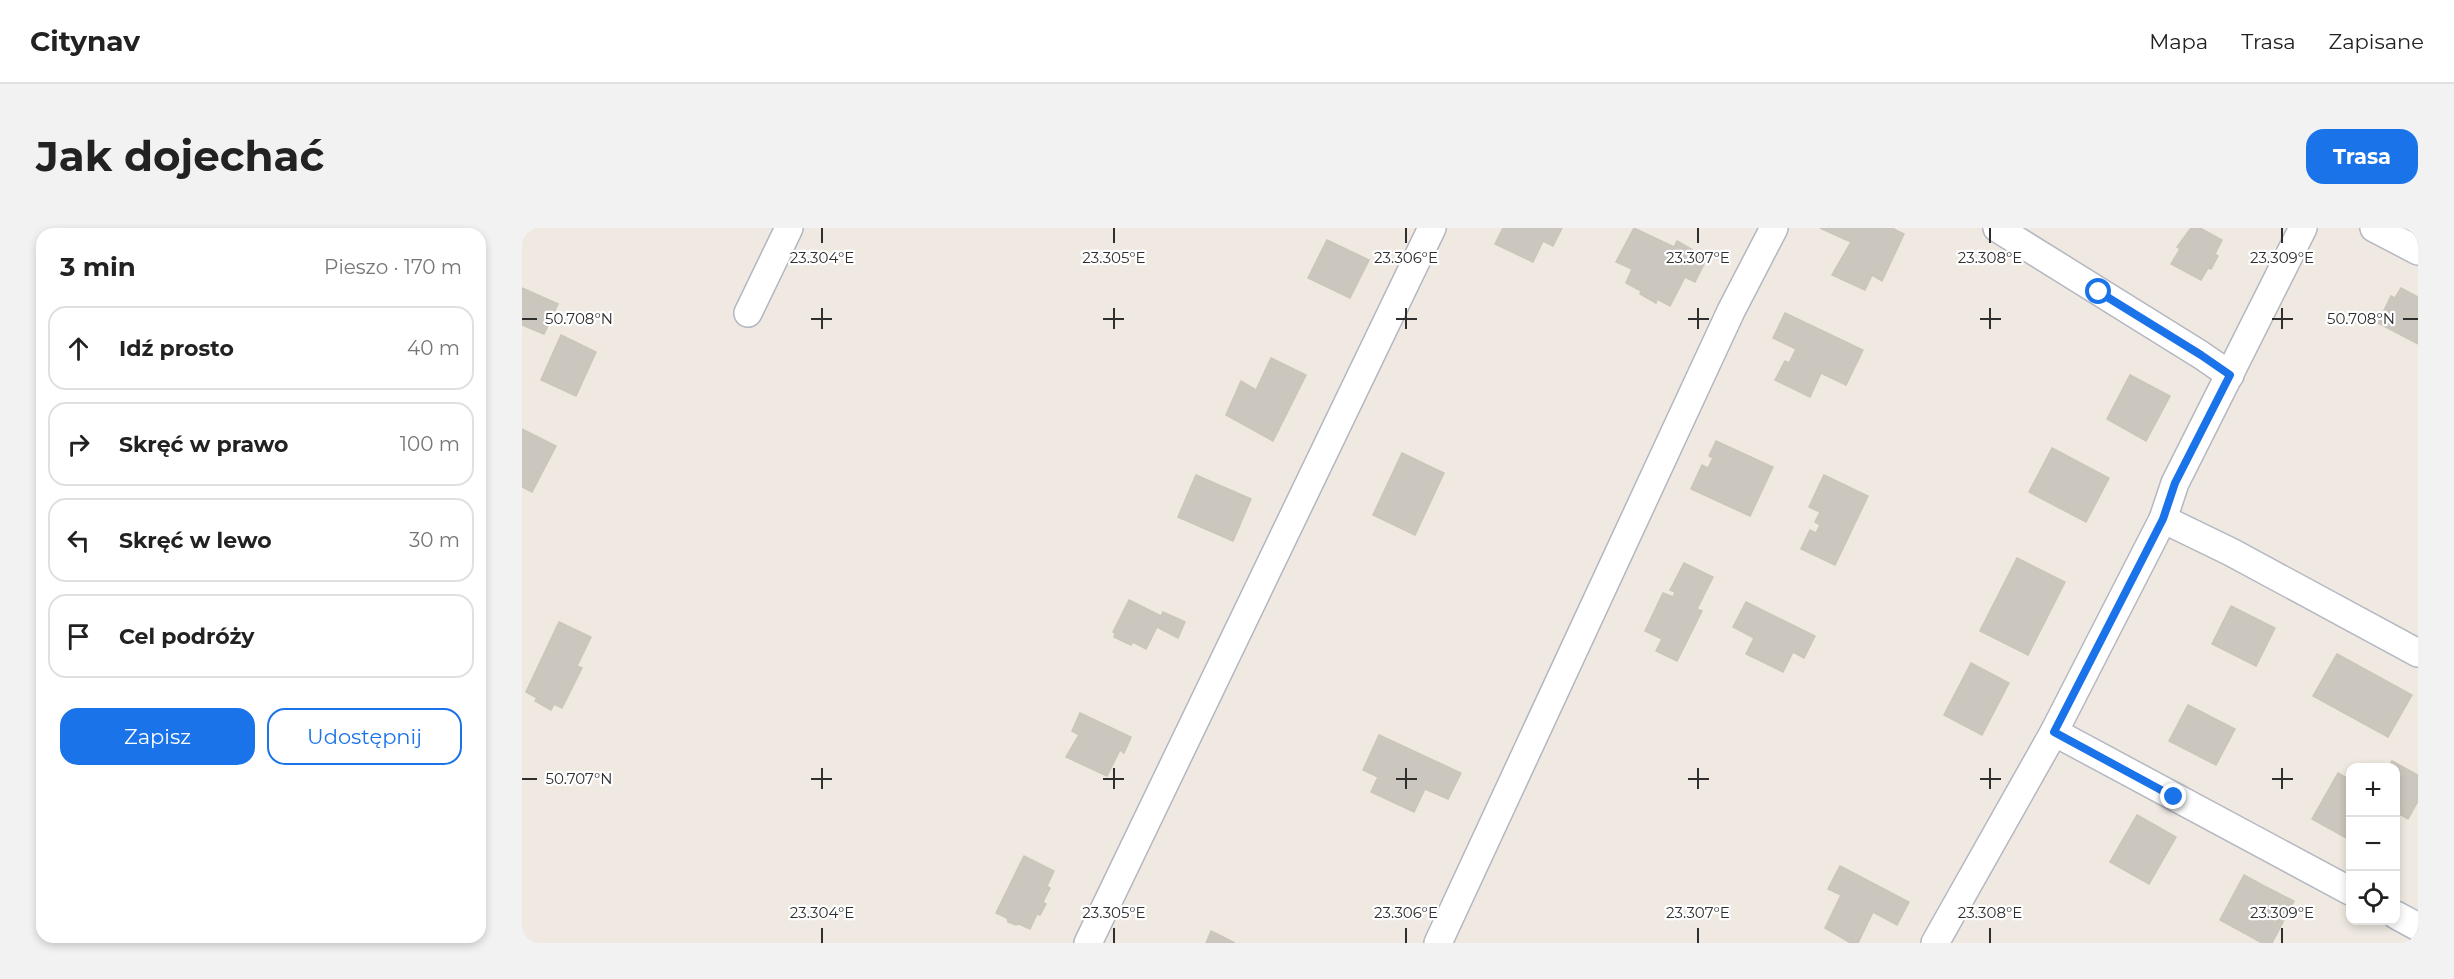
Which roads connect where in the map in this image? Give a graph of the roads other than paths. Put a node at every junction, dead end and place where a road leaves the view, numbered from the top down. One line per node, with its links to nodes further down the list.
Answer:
1 (789, 228): 8 (street)
2 (1431, 228): 16 (street)
3 (1774, 228): 17 (street)
4 (1997, 228): 9 (street)
5 (2303, 228): 9 (street)
6 (2374, 228): 7 (street)
7 (2418, 251)
8 (748, 313)
9 (2230, 375): 10 (street)
10 (2163, 519): 11 (street); 12 (street)
11 (2418, 653)
12 (2054, 732): 13 (street); 18 (street)
13 (2346, 889)
14 (2400, 917): 15 (street)
15 (2418, 927)
16 (1088, 943)
17 (1438, 943)
18 (1935, 943)

